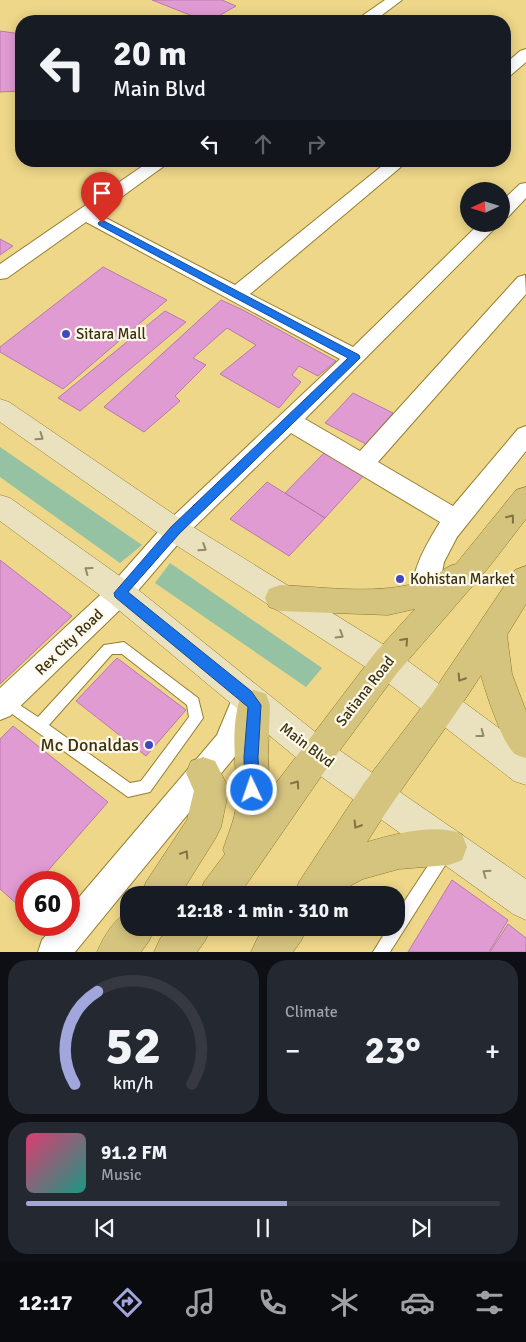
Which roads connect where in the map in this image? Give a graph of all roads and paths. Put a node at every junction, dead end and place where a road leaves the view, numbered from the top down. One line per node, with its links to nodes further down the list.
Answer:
1 (395, 0): 2 (street)
2 (378, 15)
3 (526, 54): 4 (street)
4 (511, 65)
5 (153, 167): 9 (street)
6 (393, 167): 13 (street)
7 (526, 188): 8 (street)
8 (510, 204)
9 (85, 214): 11 (street); 13 (street)
10 (482, 232): 14 (street, Rex City Road)
11 (0, 272)
12 (525, 282): 18 (street)
13 (237, 294): 14 (street)
14 (355, 358): 16 (street, Rex City Road)
15 (0, 409): 22 (main road, one-way to 22)
16 (290, 420): 18 (street); 22 (street, Rex City Road)
17 (526, 435): 21 (street)
18 (362, 464): 21 (street)
19 (526, 498): 23 (main road, Satiana Road, one-way to 19)
20 (0, 506): 25 (main road, Main Blvd, one-way to 20)
21 (456, 520): 26 (street)
22 (175, 530): 25 (street, Rex City Road); 27 (main road, one-way to 27)
23 (479, 558): 26 (main road); 29 (main road, Satiana Road, one-way to 23)
24 (526, 579): 28 (main road)
25 (120, 593): 30 (main road, Main Blvd); 31 (street, Rex City Road)
26 (425, 593): 27 (main road)
27 (280, 598): 29 (main road, one-way to 29)
28 (490, 631): 32 (main road, one-way to 32); 34 (main road)
29 (386, 663): 32 (main road); 35 (main road, Satiana Road)
30 (251, 700): 35 (main road, Main Blvd); 37 (street); 40 (main road)
31 (3, 705): 33 (lane)
32 (443, 706): 36 (main road, one-way to 36); 38 (main road)
33 (40, 726): 33 (lane)
34 (526, 742)
35 (317, 754): 38 (main road, Main Blvd); 40 (main road, Satiana Road, one-way to 35)
36 (526, 769)
37 (203, 773): 41 (main road, one-way to 37); 48 (street)
38 (376, 795): 39 (main road, Main Blvd); 42 (main road, one-way to 42)
39 (449, 847): 43 (main road); 44 (main road, Main Blvd, one-way to 39); 52 (lane)
40 (225, 884)
41 (165, 886)
42 (319, 886)
43 (320, 886)
44 (526, 901)
45 (129, 936): 49 (main road)
46 (185, 936): 50 (main road)
47 (282, 936): 51 (main road)
48 (54, 952)
49 (116, 952)
50 (172, 952)
51 (270, 952)
52 (381, 952)

